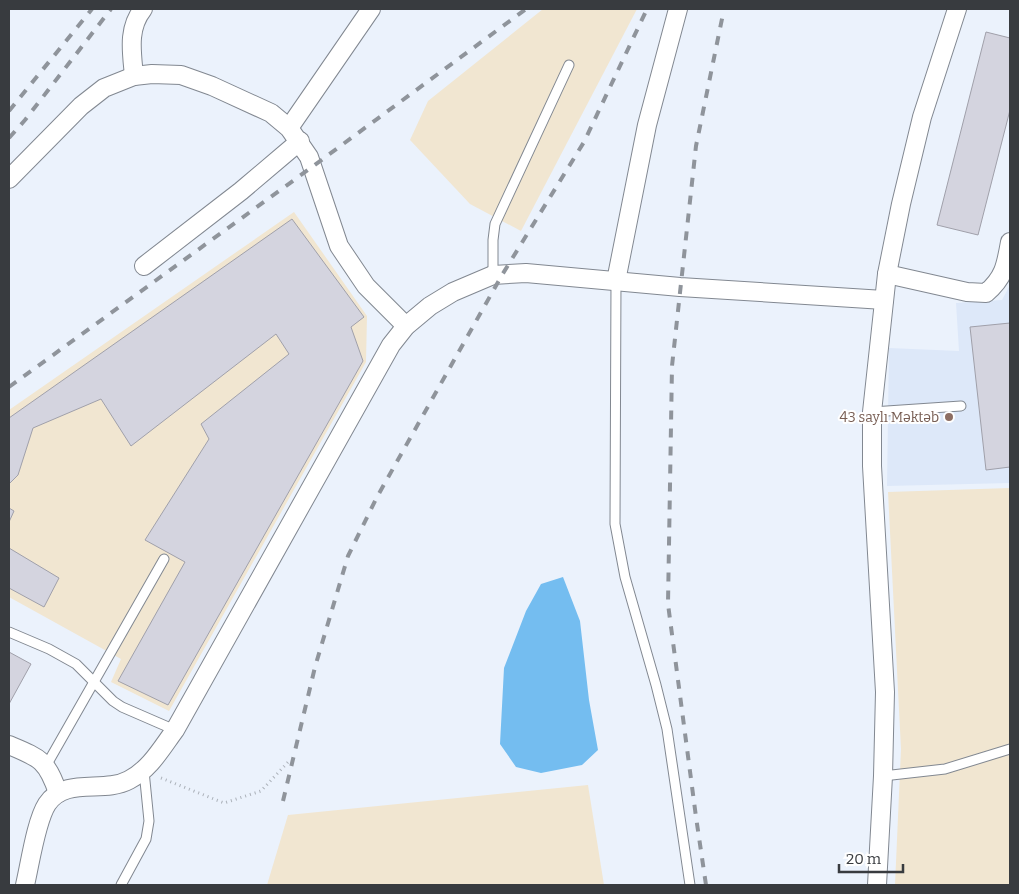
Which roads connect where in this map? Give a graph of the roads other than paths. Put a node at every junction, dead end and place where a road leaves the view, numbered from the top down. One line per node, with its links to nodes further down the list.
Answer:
1 (143, 9): 6 (street)
2 (371, 9): 7 (street)
3 (678, 9): 14 (street)
4 (957, 9): 12 (street)
5 (569, 65): 13 (lane)
6 (134, 76): 7 (street); 9 (street)
7 (288, 128): 8 (street)
8 (300, 141): 11 (street); 16 (street)
9 (9, 179)
10 (1010, 242): 12 (street)
11 (144, 266)
12 (887, 274): 15 (street)
13 (494, 275): 14 (street); 16 (street)
14 (616, 281): 15 (street); 31 (lane)
15 (884, 300): 18 (street)
16 (406, 326): 22 (street)
17 (961, 406): 18 (lane)
18 (872, 412): 27 (street)
19 (164, 559): 21 (lane)
20 (9, 632): 21 (lane)
21 (93, 681): 22 (lane); 25 (lane)
22 (175, 730): 26 (street)
23 (9, 744): 25 (street)
24 (1010, 748): 27 (lane)
25 (46, 766): 28 (street)
26 (144, 771): 28 (street); 30 (lane)
27 (883, 776): 32 (street)
28 (58, 793): 29 (street)
29 (25, 885)
30 (121, 885)
31 (690, 885)
32 (877, 885)

